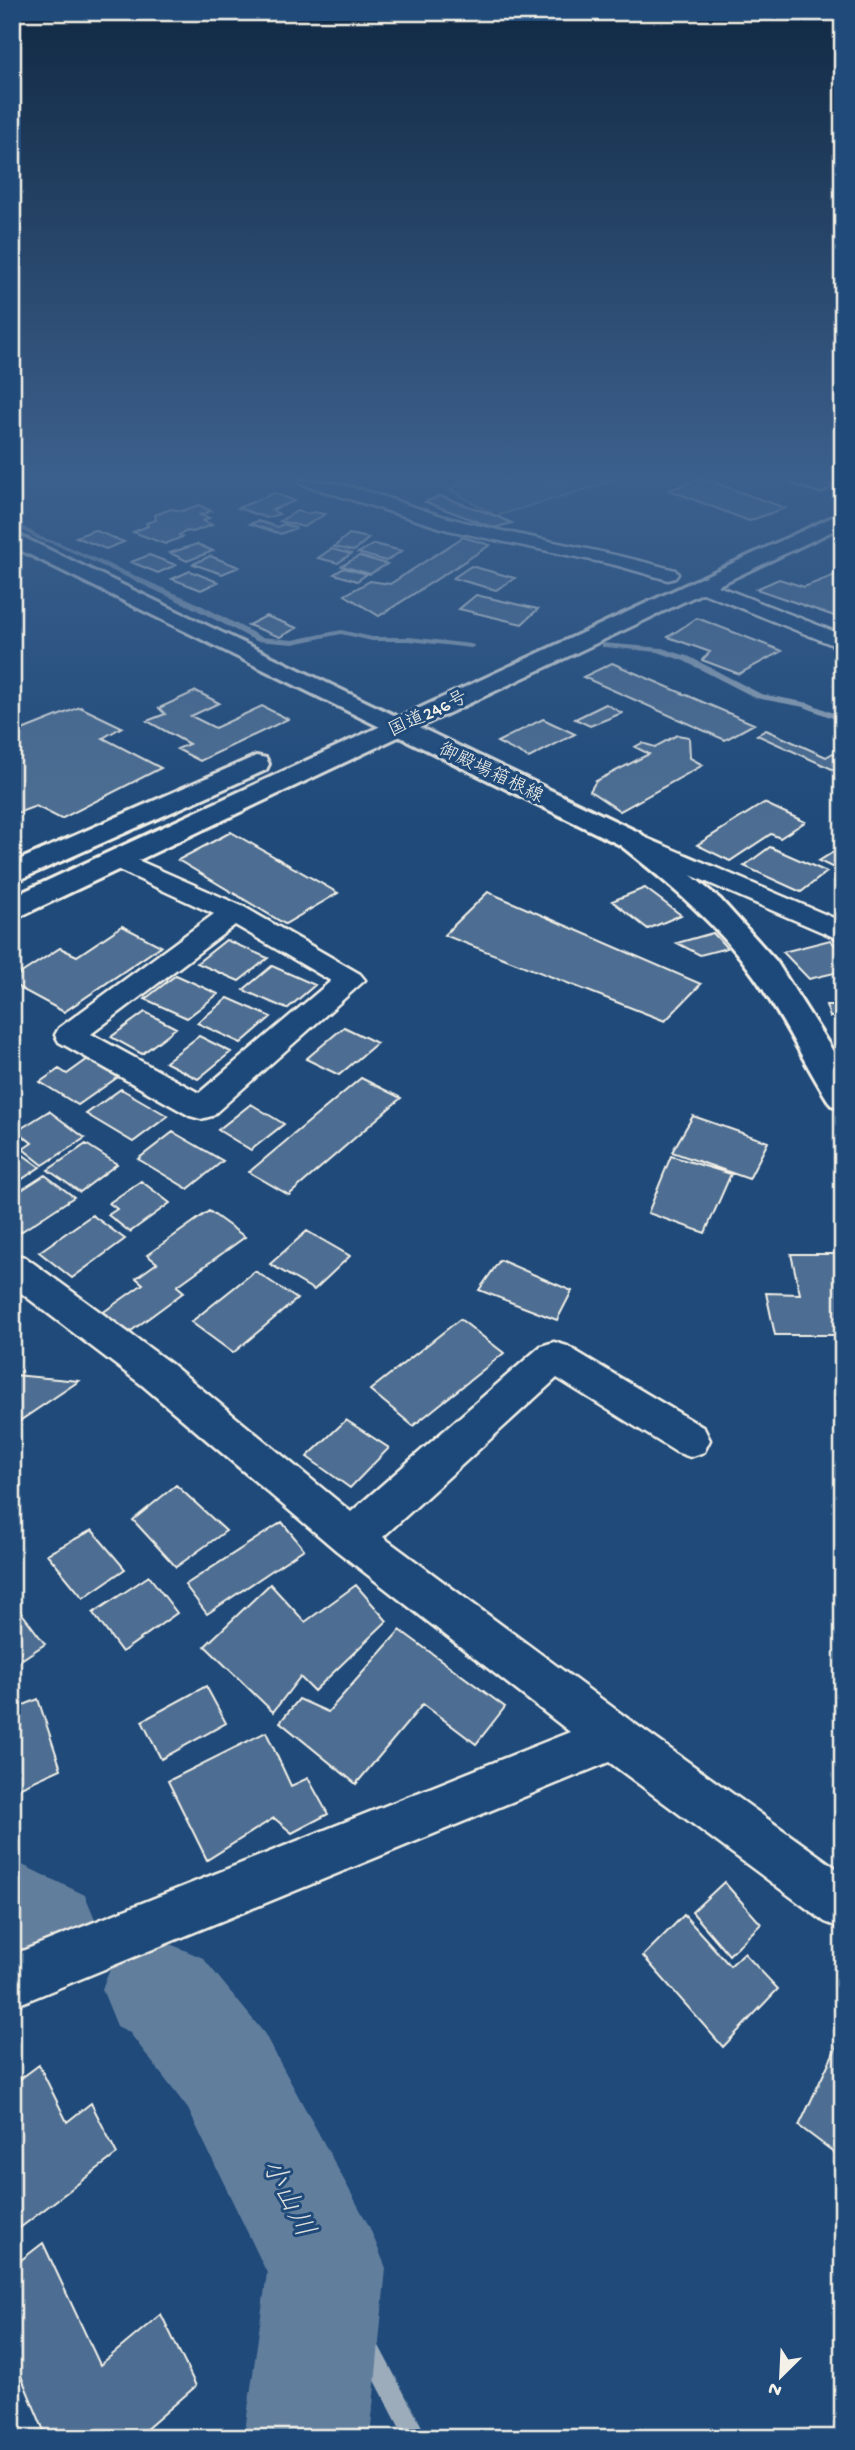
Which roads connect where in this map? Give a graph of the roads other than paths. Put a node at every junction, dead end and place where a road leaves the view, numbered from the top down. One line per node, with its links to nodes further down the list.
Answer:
1 (128, 594): 5 (main road, 御殿場箱根線)
2 (651, 594): 5 (main road, 国道246号)
3 (740, 594): 4 (street)
4 (843, 643)
5 (377, 715): 7 (main road, 御殿場箱根線); 8 (main road, 国道246号)
6 (282, 753): 9 (main road)
7 (630, 839): 12 (street); 13 (main road, 御殿場箱根線)
8 (117, 859): 10 (main road, 国道246号); 11 (street)
9 (12, 874)
10 (12, 909)
11 (234, 913): 11 (street)
12 (843, 933)
13 (843, 1097)
14 (12, 1267): 16 (street)
15 (690, 1440): 16 (street)
16 (352, 1538): 17 (street)
17 (614, 1737): 18 (street); 19 (street)
18 (843, 1903)
19 (28, 1973)

